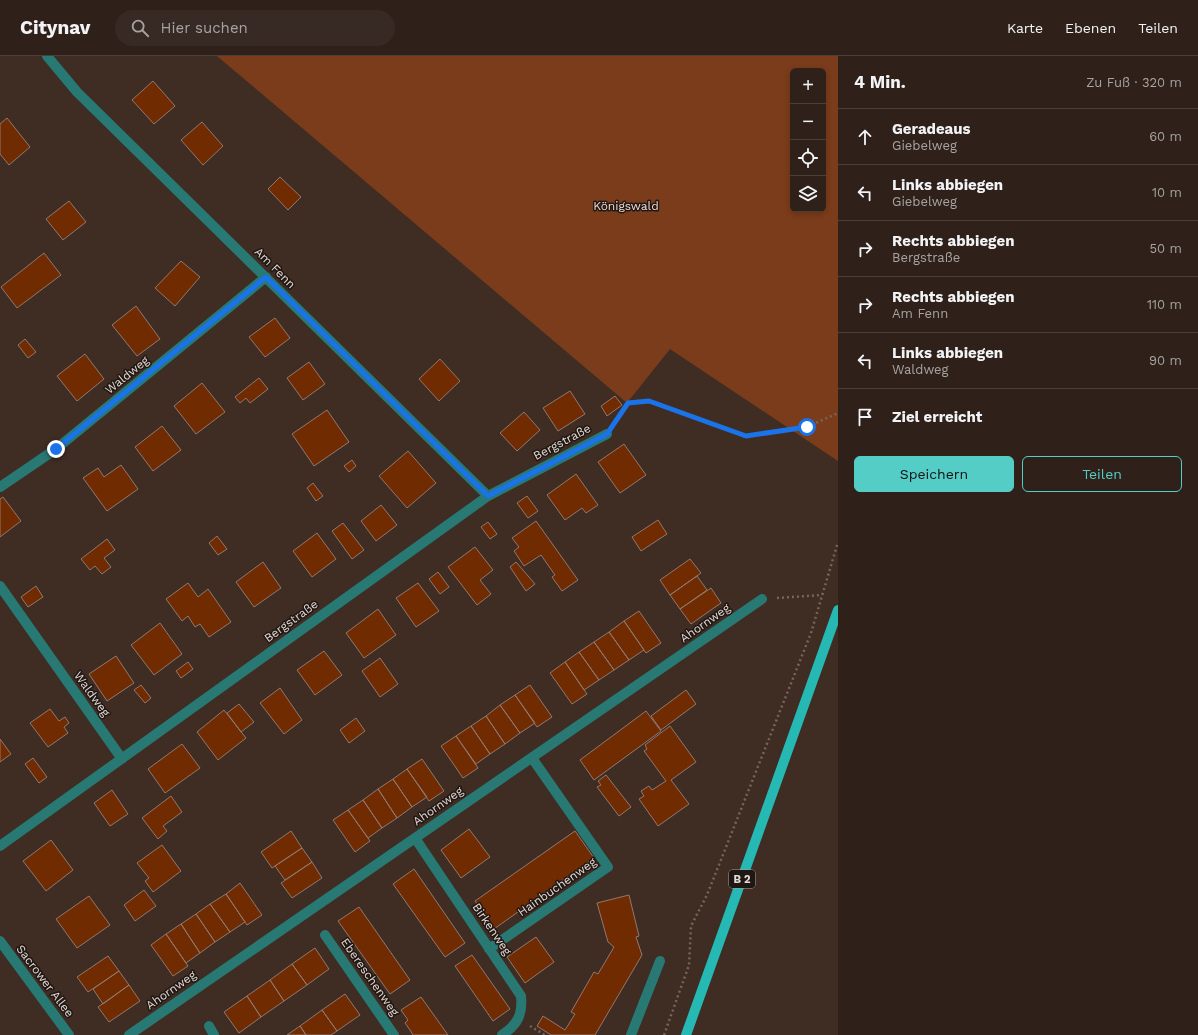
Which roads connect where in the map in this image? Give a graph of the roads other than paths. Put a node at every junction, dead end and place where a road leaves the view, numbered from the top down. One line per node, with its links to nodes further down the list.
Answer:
1 (47, 56): 2 (street, Am Fenn)
2 (266, 277): 4 (street, Waldweg); 5 (street, Am Fenn)
3 (607, 434): 5 (street, Bergstraße)
4 (0, 487)
5 (488, 496): 9 (street, Bergstraße)
6 (0, 586): 9 (street, Waldweg)
7 (762, 599): 10 (street, Ahornweg)
8 (838, 610): 22 (main road, B 2)
9 (122, 758): 12 (street, Bergstraße)
10 (532, 758): 11 (street, Ahornweg); 15 (street, Hainbuchenweg)
11 (415, 838): 15 (street, Birkenweg); 18 (street, Ahornweg)
12 (0, 846)
13 (325, 934): 19 (street, Ebereschenweg)
14 (0, 941): 17 (street, Sacrower Allee)
15 (489, 949): 20 (street, Birkenweg)
16 (660, 961): 21 (street)
17 (70, 1035)
18 (129, 1035)
19 (394, 1035)
20 (502, 1035)
21 (632, 1035)
22 (686, 1035)

